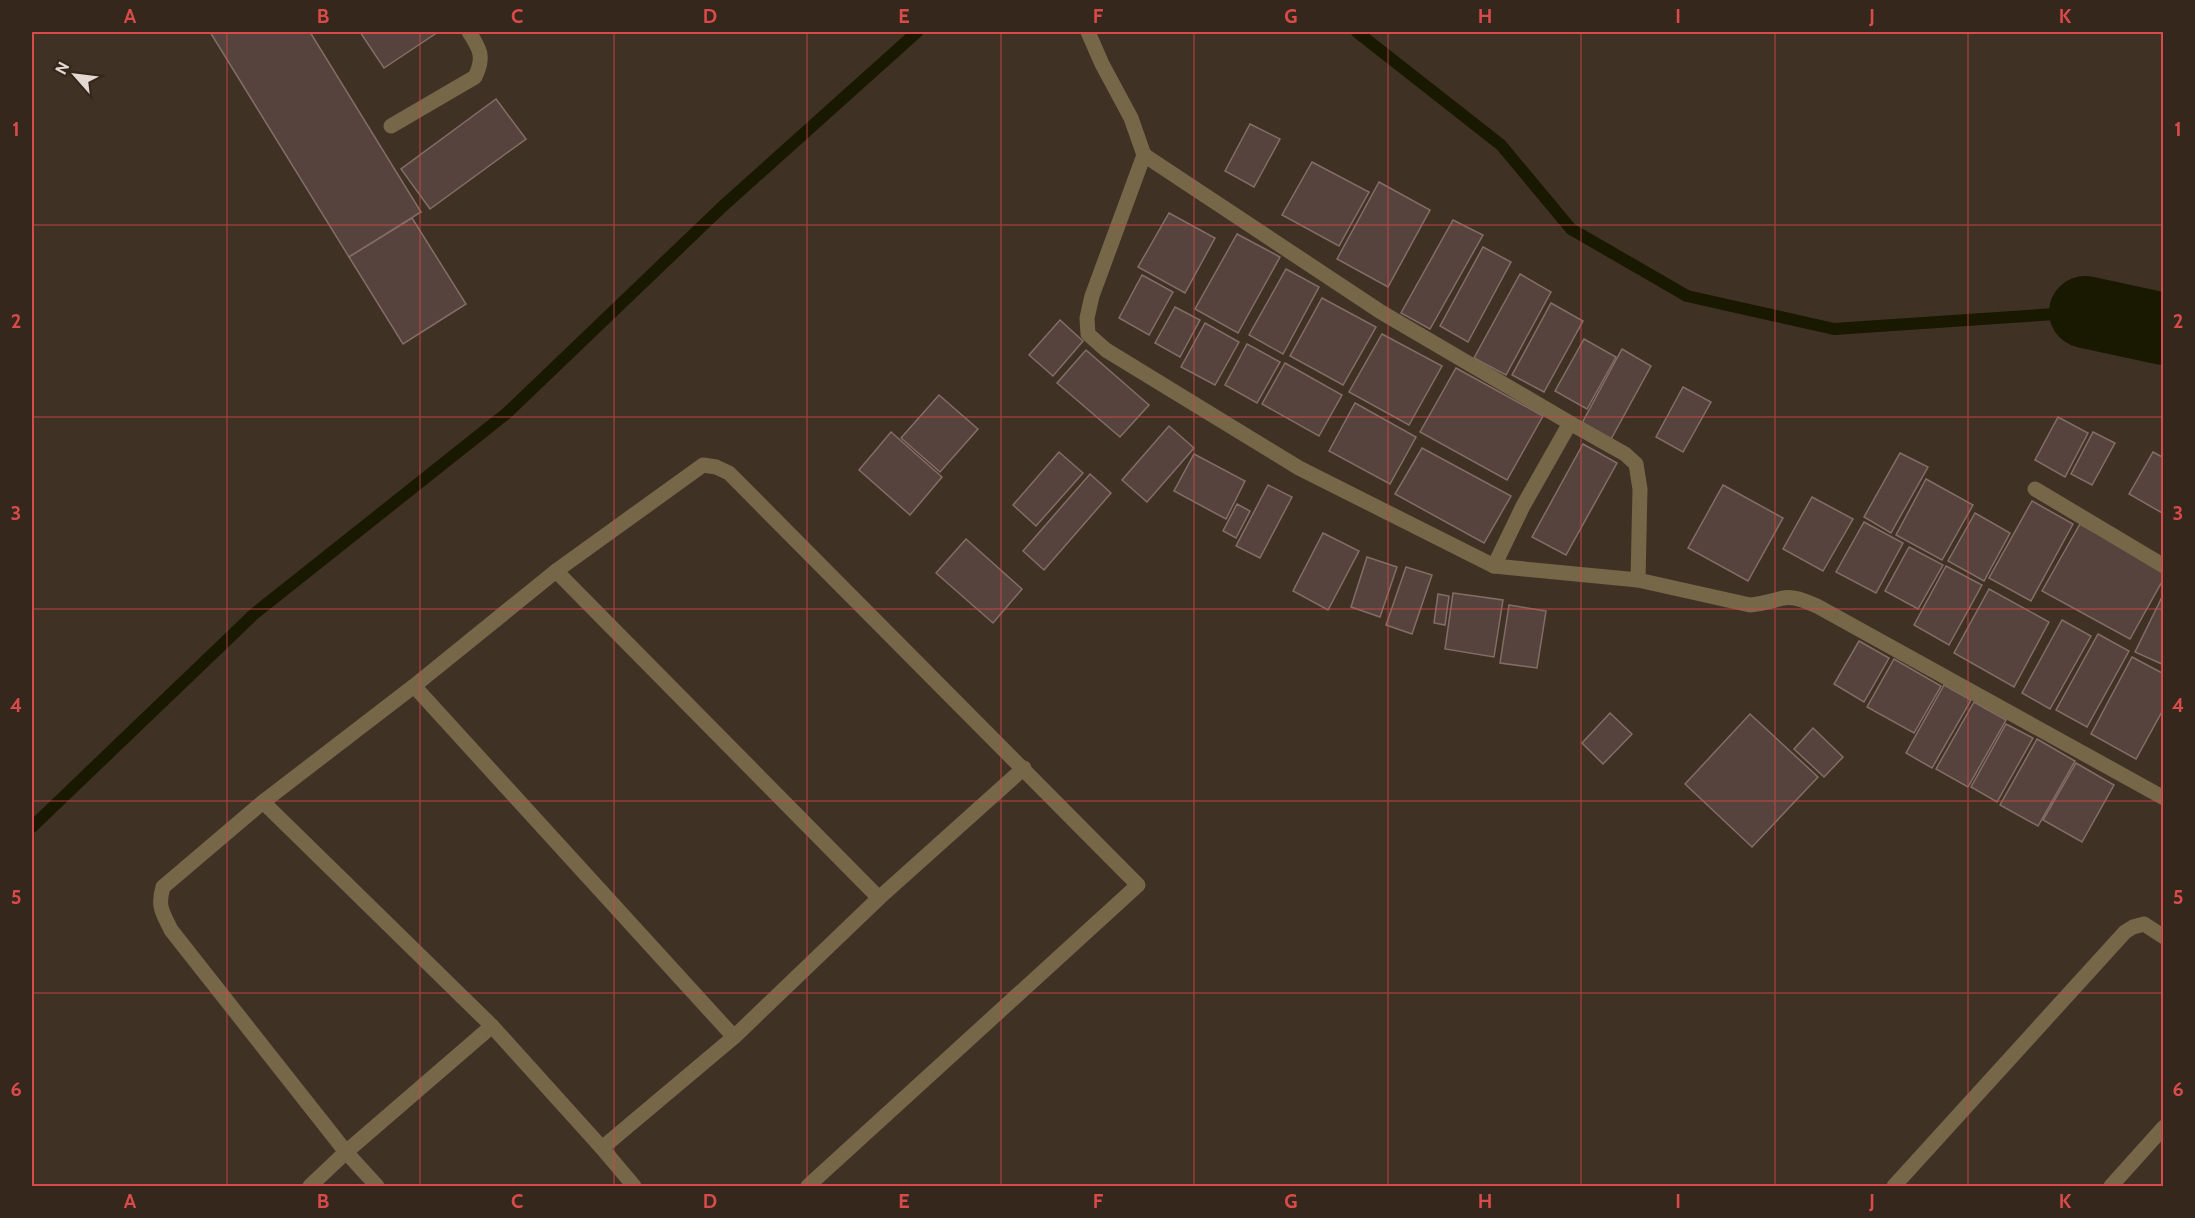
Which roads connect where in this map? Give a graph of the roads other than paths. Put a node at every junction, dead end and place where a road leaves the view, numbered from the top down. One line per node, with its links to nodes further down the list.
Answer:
1 (469, 32): 3 (street)
2 (1088, 32): 4 (street)
3 (391, 126)
4 (1144, 155): 5 (street); 7 (street)
5 (1570, 423): 7 (street); 10 (street)
6 (2035, 489): 8 (street)
7 (1494, 566): 10 (street)
8 (2163, 566)
9 (556, 570): 11 (street); 12 (street); 15 (street)
10 (1638, 580): 13 (street)
11 (414, 686): 14 (street); 18 (street)
12 (1024, 768): 15 (street); 25 (street)
13 (2163, 798)
14 (263, 802): 17 (street); 21 (street)
15 (879, 898): 18 (street)
16 (2163, 937): 26 (street)
17 (492, 1026): 20 (street); 21 (street)
18 (734, 1037): 20 (street)
19 (2163, 1127): 27 (street)
20 (602, 1148): 24 (street)
21 (346, 1152): 22 (street); 23 (street)
22 (310, 1186)
23 (377, 1186)
24 (634, 1186)
25 (808, 1186)
26 (1894, 1186)
27 (2111, 1186)

